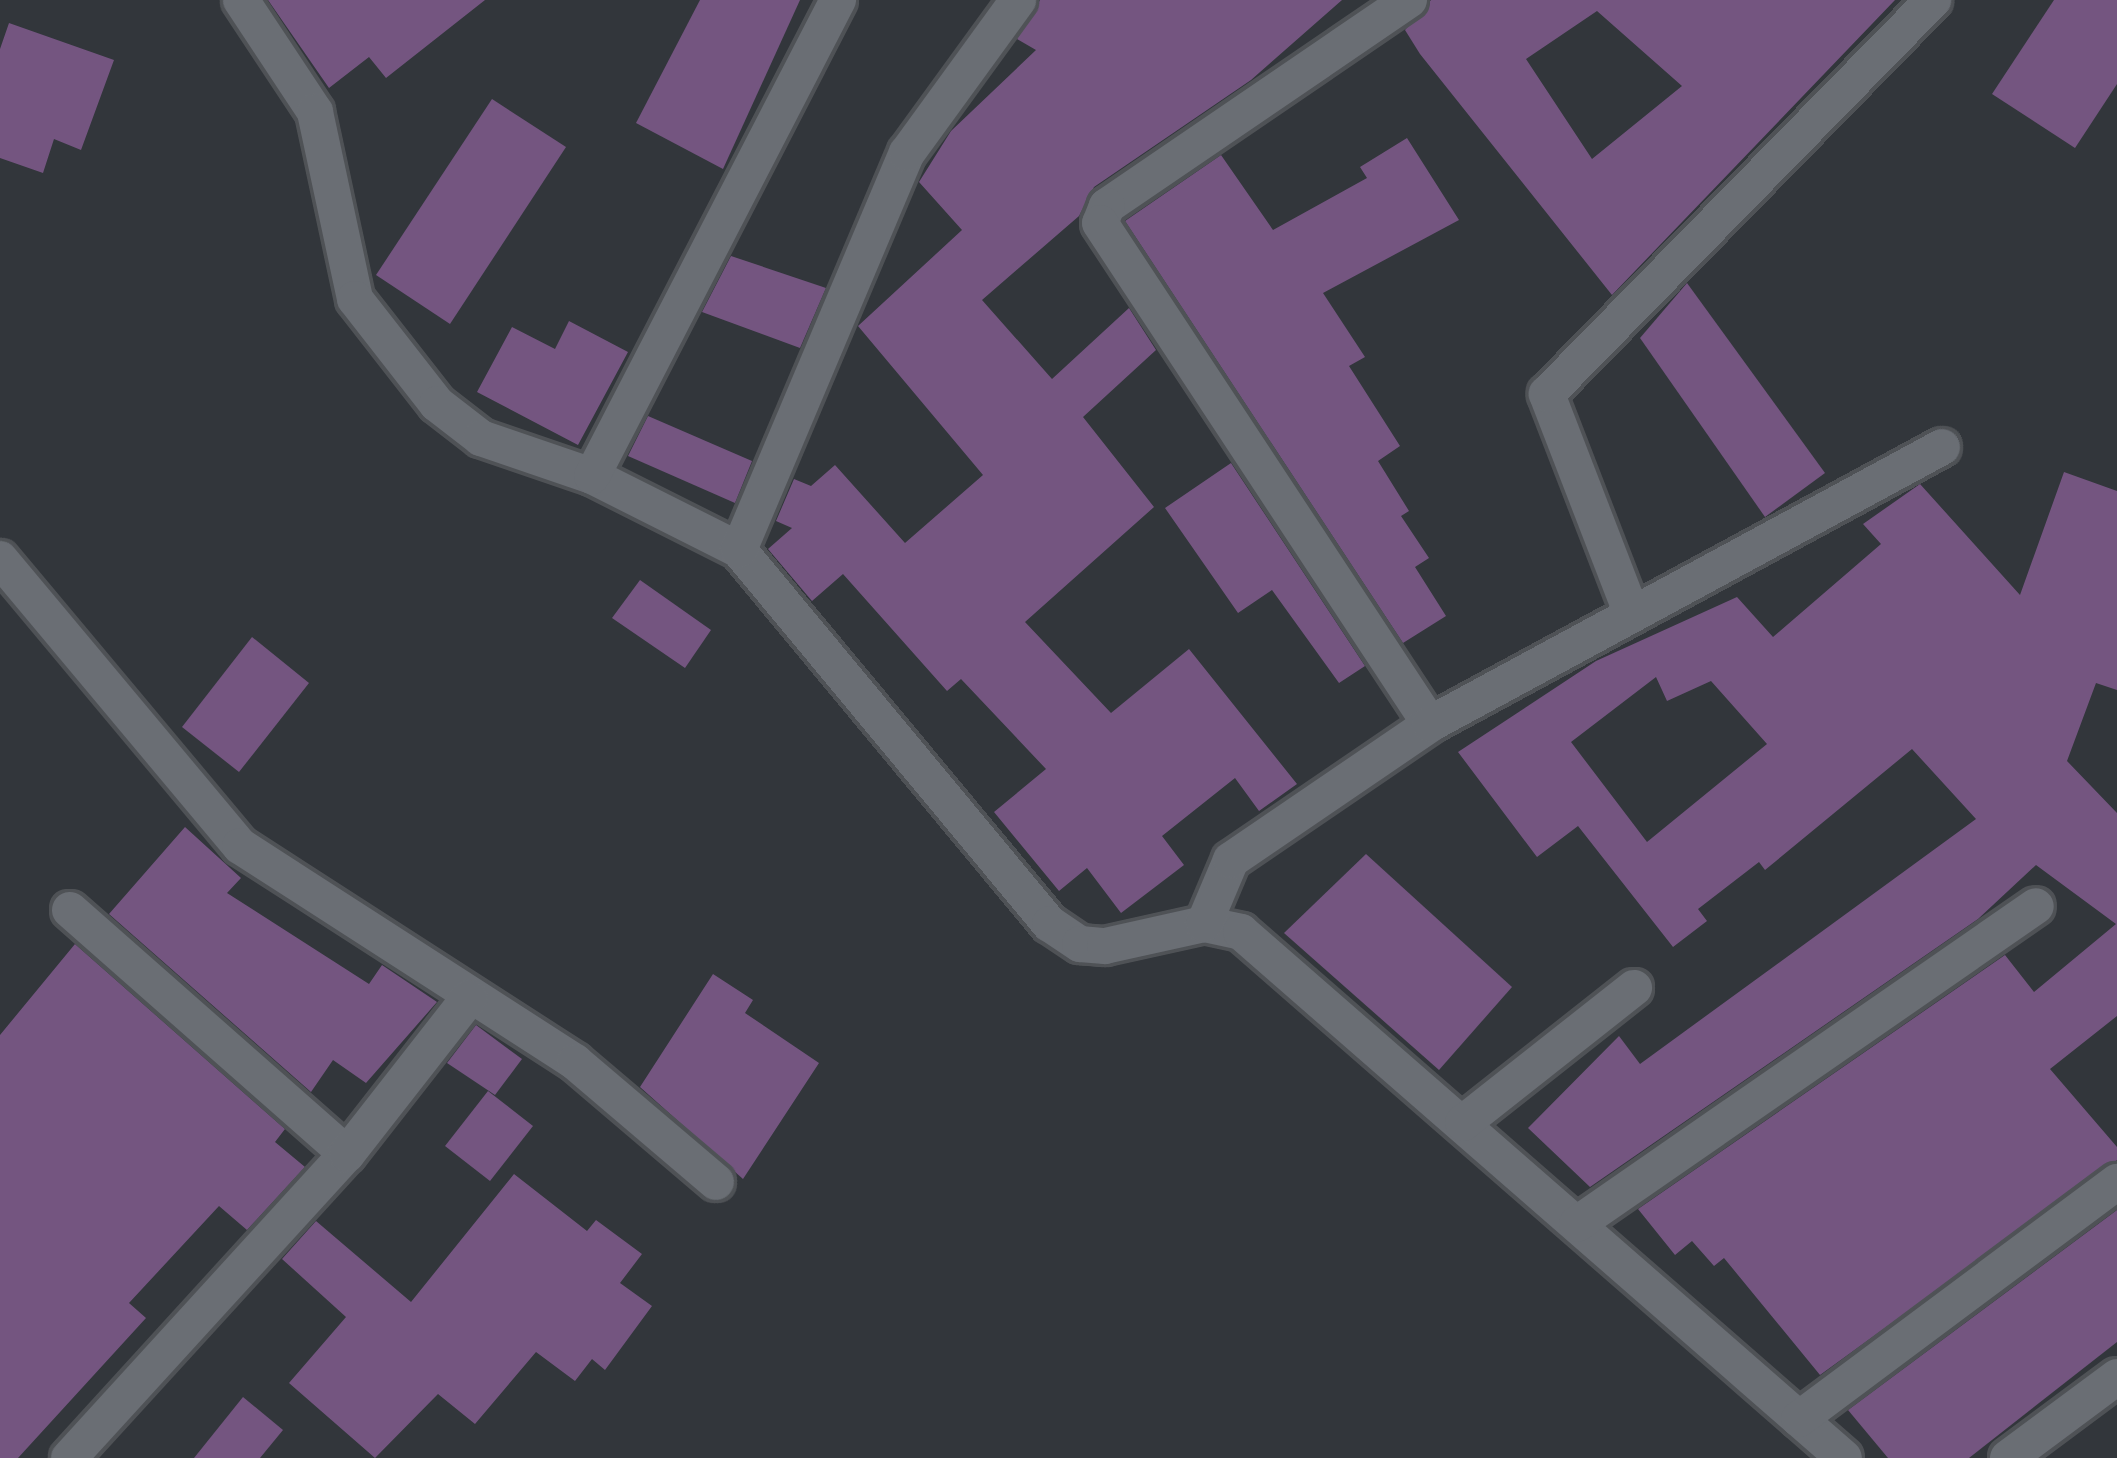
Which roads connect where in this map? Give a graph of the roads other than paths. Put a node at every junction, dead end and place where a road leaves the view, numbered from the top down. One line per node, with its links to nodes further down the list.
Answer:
1 (838, 0): 7 (street)
2 (1018, 0): 8 (street)
3 (1409, 0): 11 (street)
4 (1933, 0): 10 (street)
5 (249, 3): 7 (street)
6 (1942, 447): 10 (street)
7 (592, 476): 8 (street)
8 (740, 550): 14 (street)
9 (0, 559): 16 (street)
10 (1631, 612): 11 (street)
11 (1430, 724): 14 (street)
12 (2036, 906): 21 (street)
13 (70, 910): 18 (street)
14 (1204, 924): 17 (street)
15 (1634, 988): 17 (street)
16 (469, 998): 18 (street); 19 (street)
17 (1463, 1123): 21 (street)
18 (347, 1154): 24 (street)
19 (716, 1182)
20 (2117, 1182): 23 (street)
21 (1577, 1224): 23 (street)
22 (2117, 1377): 26 (street)
23 (1799, 1419): 25 (street)
24 (69, 1458)
25 (1844, 1458)
26 (2008, 1458)

